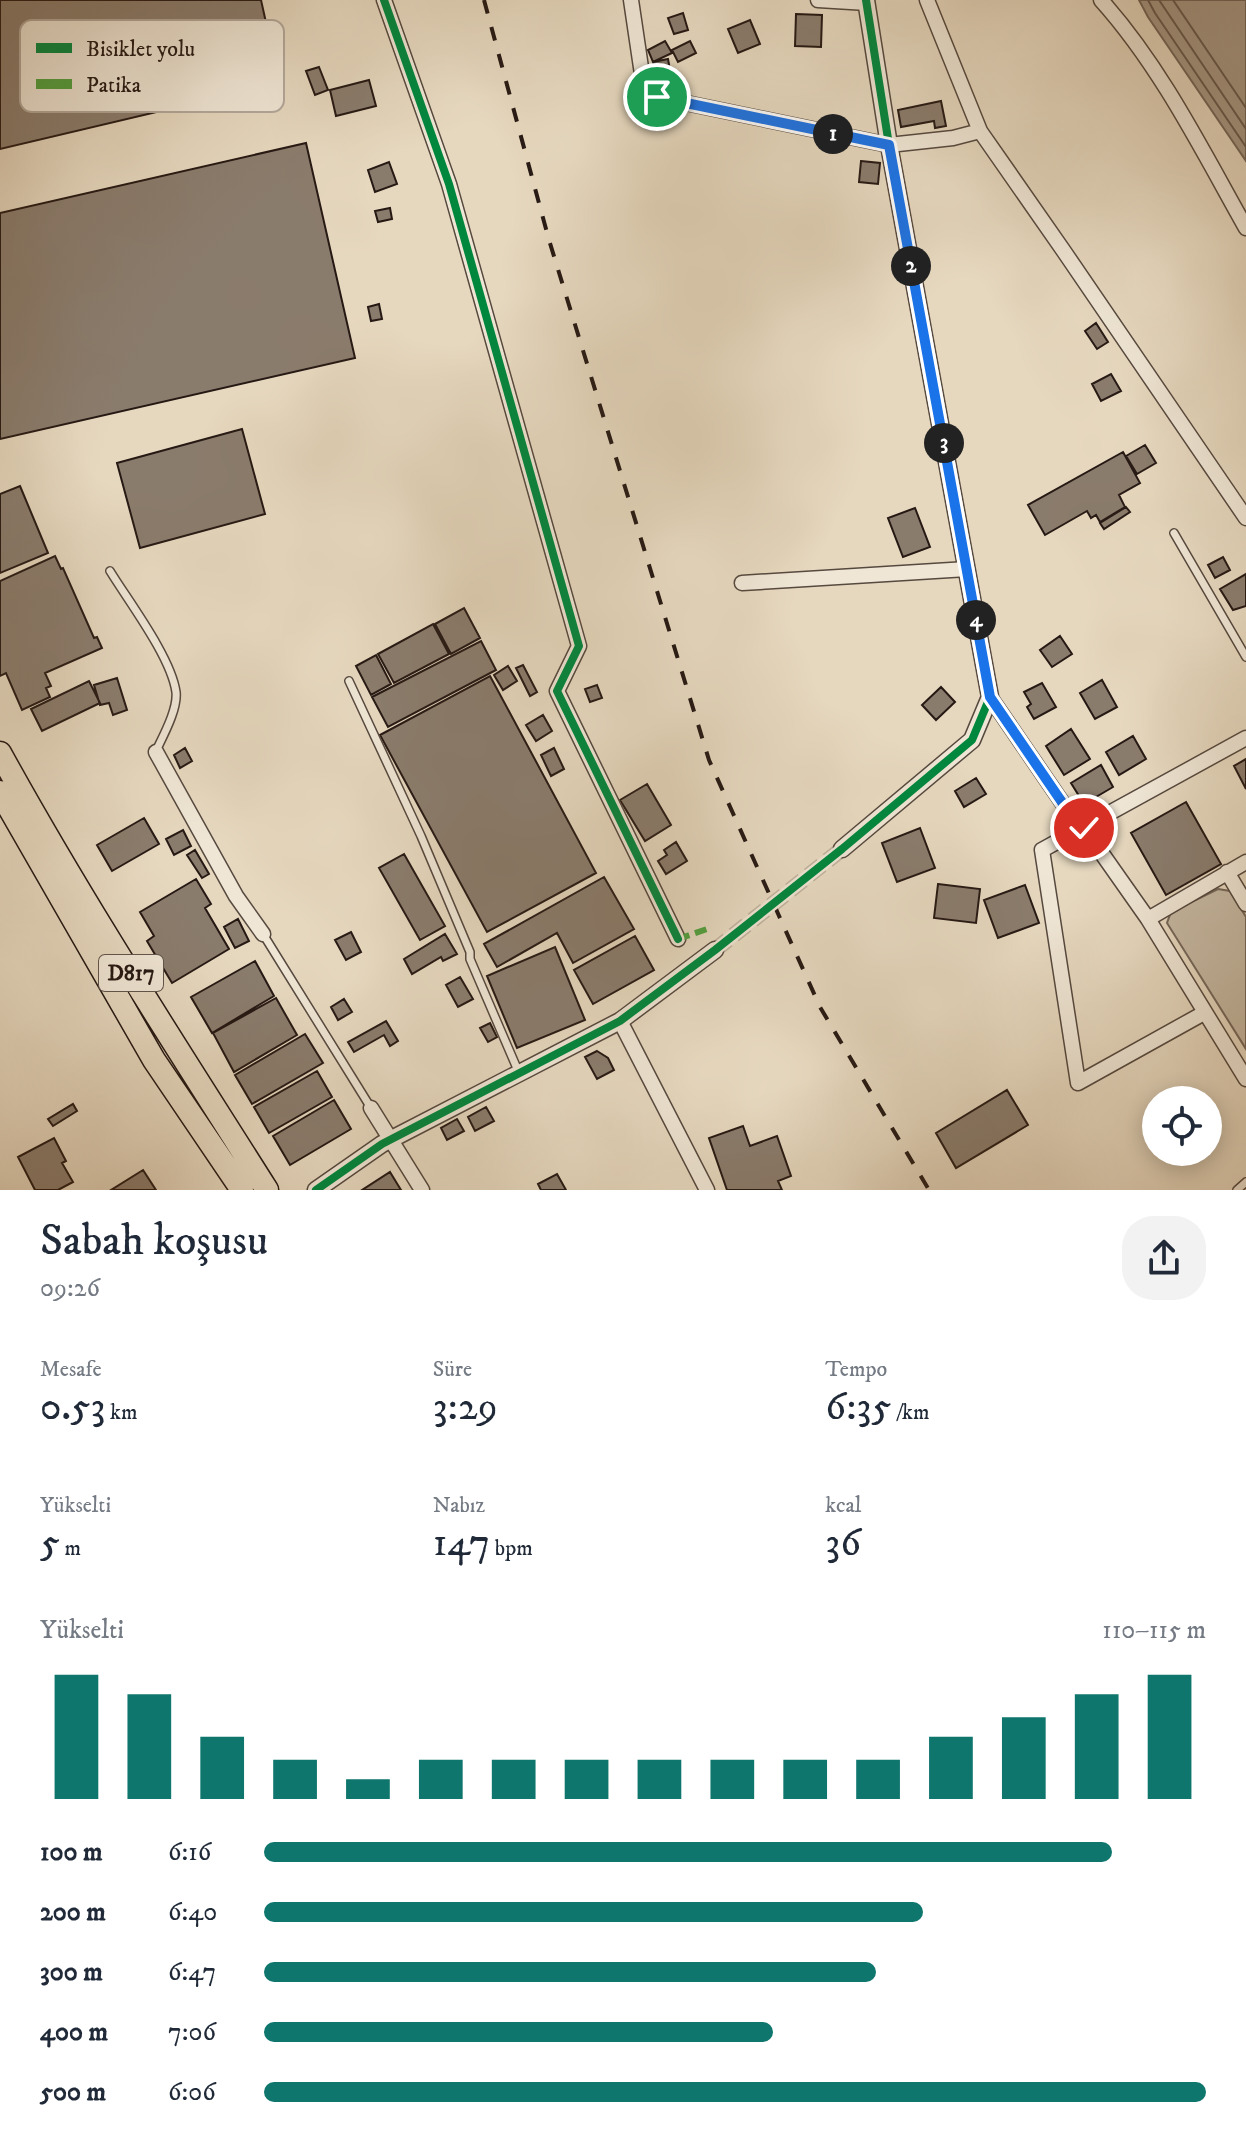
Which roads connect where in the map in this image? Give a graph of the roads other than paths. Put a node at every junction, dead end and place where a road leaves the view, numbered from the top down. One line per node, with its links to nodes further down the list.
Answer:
1 (384, 0): 29 (street)
2 (631, 0): 8 (street)
3 (818, 0): 6 (street)
4 (927, 0): 7 (street)
5 (1101, 0): 9 (street)
6 (866, 2): 8 (street)
7 (980, 131): 8 (street); 10 (street)
8 (889, 145): 12 (street)
9 (1246, 228)
10 (1246, 518)
11 (1174, 533): 15 (lane)
12 (967, 569): 14 (street); 17 (street)
13 (110, 571): 19 (lane)
14 (742, 583)
15 (1246, 657)
16 (349, 681): 33 (lane)
17 (990, 697): 22 (street); 23 (street)
18 (1246, 738): 22 (street)
19 (156, 752): 28 (street)
20 (0, 753): 39 (highway, D817)
21 (0, 792): 38 (highway, D817)
22 (1084, 828): 27 (street); 31 (street)
23 (842, 849)
24 (1246, 862): 25 (street)
25 (1227, 872): 26 (street); 27 (street)
26 (1246, 904)
27 (1148, 919): 31 (street)
28 (263, 934): 35 (lane)
29 (678, 939)
30 (715, 950): 32 (street)
31 (1204, 1013): 34 (street)
32 (620, 1021): 33 (street); 42 (street)
33 (519, 1073): 36 (street)
34 (1246, 1079)
35 (371, 1108): 36 (street)
36 (391, 1139): 40 (street); 41 (street)
37 (1246, 1182): 43 (lane)
38 (242, 1190)
39 (267, 1190)
40 (316, 1190)
41 (422, 1190)
42 (707, 1190)
43 (1237, 1190)

